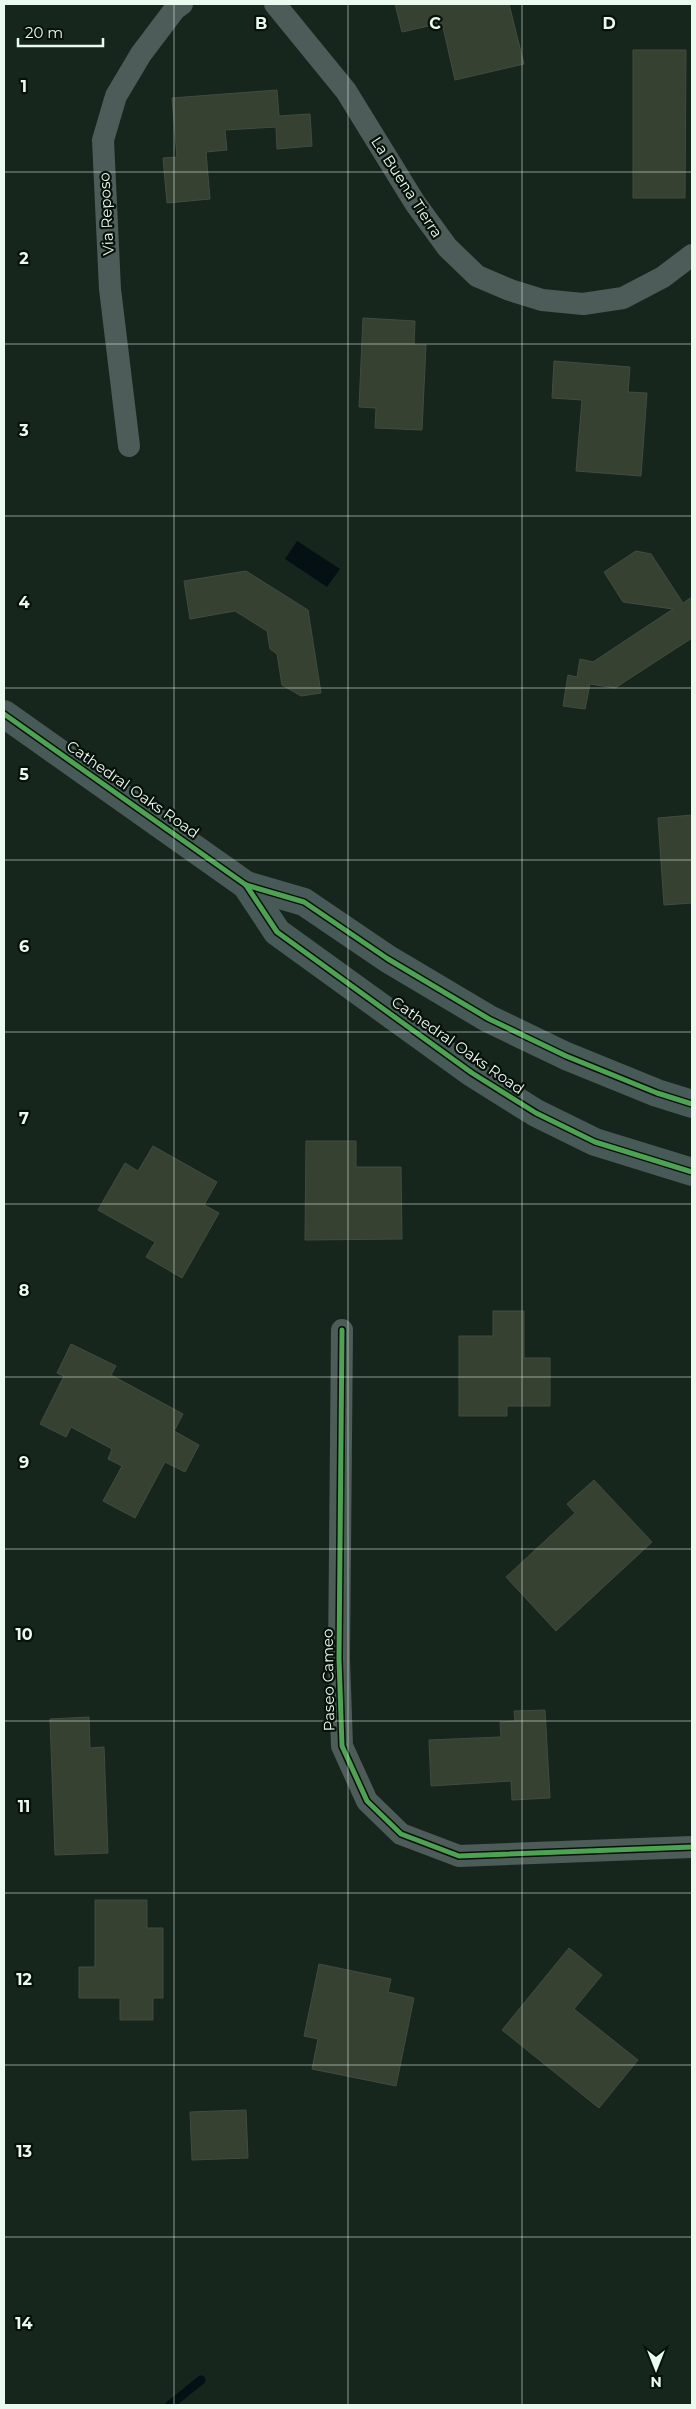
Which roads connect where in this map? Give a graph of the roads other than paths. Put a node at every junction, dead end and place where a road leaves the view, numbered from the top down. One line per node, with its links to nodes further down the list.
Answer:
1 (182, 4): 4 (street, Via Reposo)
2 (275, 4): 3 (street, La Buena Tierra)
3 (692, 255)
4 (129, 446)
5 (4, 714): 6 (main road, Cathedral Oaks Road)
6 (246, 885): 7 (main road, Cathedral Oaks Road); 8 (main road, Cathedral Oaks Road)
7 (692, 1104)
8 (692, 1172)
9 (342, 1330): 10 (street, Paseo Cameo)
10 (692, 1847)

